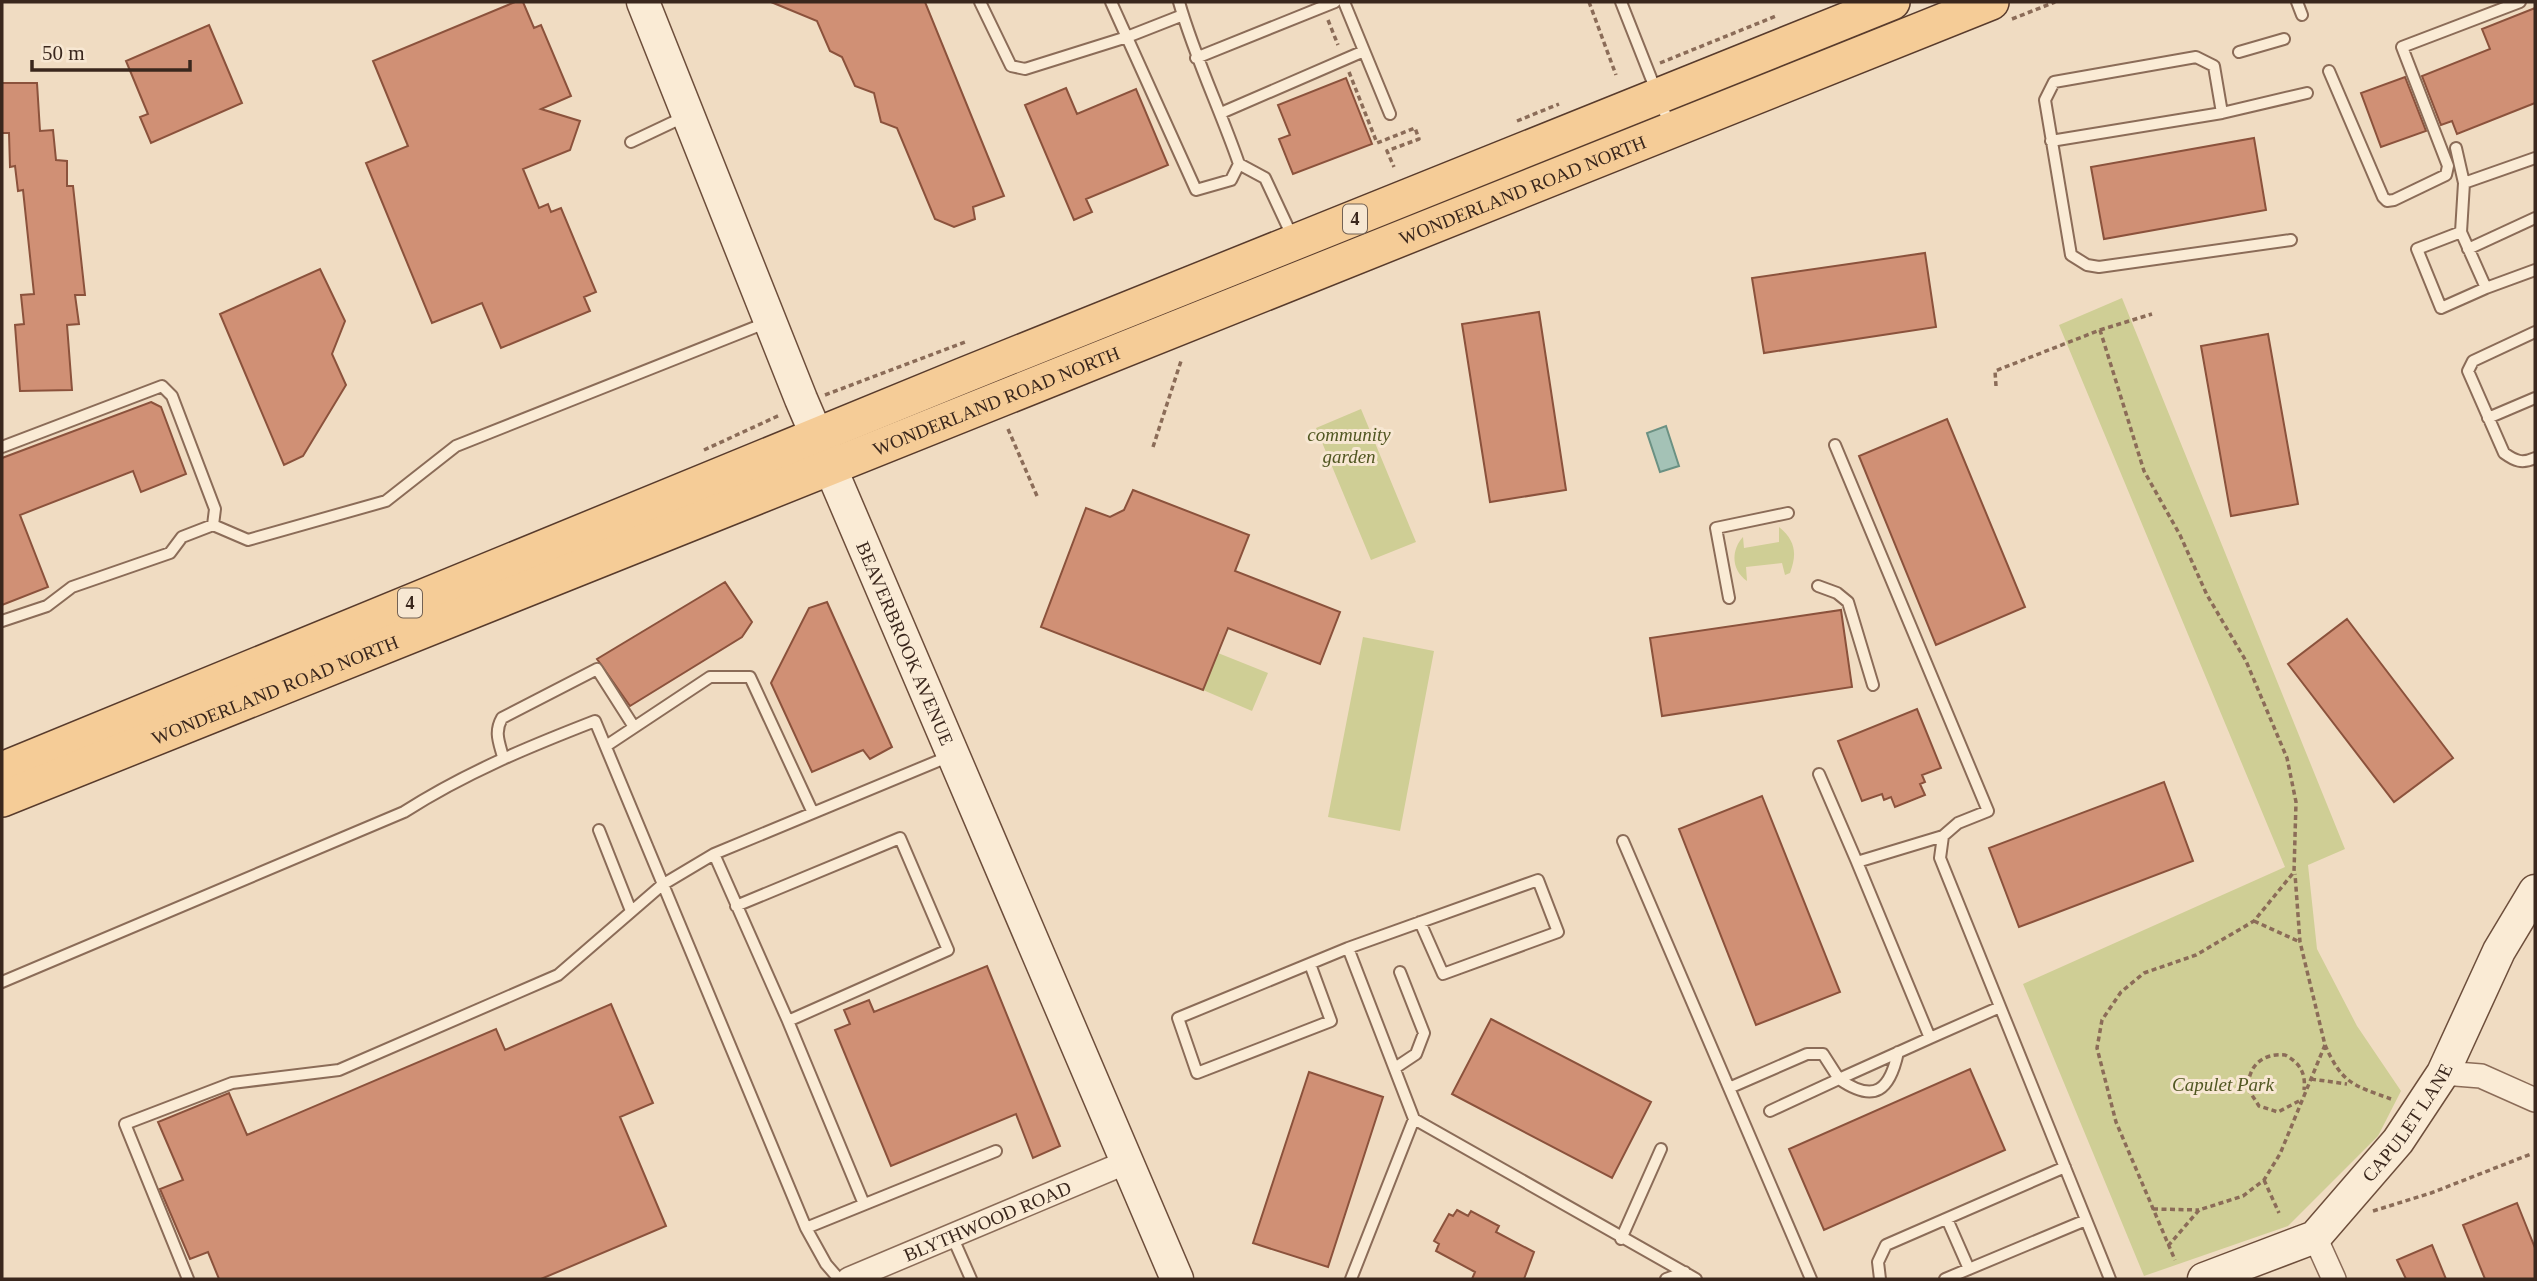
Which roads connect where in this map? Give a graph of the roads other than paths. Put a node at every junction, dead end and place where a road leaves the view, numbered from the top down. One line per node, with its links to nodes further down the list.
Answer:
1 (643, 2): 25 (street, BEAVERBROOK AVENUE)
2 (980, 2): 14 (lane)
3 (1111, 2): 14 (lane)
4 (1179, 2): 12 (lane)
5 (1335, 2): 18 (lane)
6 (1344, 2): 16 (lane)
7 (1621, 2): 21 (lane)
8 (1892, 2): 21 (main road, WONDERLAND ROAD NORTH / 4)
9 (1991, 2): 26 (main road, WONDERLAND ROAD NORTH / 4)
10 (2297, 2): 13 (lane)
11 (2520, 2): 19 (lane)
12 (1183, 15): 14 (lane); 18 (lane)
13 (2302, 15)
14 (1127, 37): 31 (lane)
15 (2284, 39): 17 (lane)
16 (1364, 51): 22 (lane); 24 (lane)
17 (2239, 52)
18 (1196, 58): 22 (lane)
19 (2329, 71)
20 (2307, 93): 23 (lane)
21 (1658, 96): 26 (lane); 37 (main road, WONDERLAND ROAD NORTH / 4)
22 (1221, 113): 31 (lane)
23 (2222, 113): 27 (lane); 27 (lane)
24 (1390, 114)
25 (688, 115): 28 (lane); 40 (street, BEAVERBROOK AVENUE)
26 (1672, 130): 37 (main road, WONDERLAND ROAD NORTH / 4)
27 (2052, 141): 35 (lane)
28 (631, 142)
29 (2456, 148): 32 (lane)
30 (2535, 158): 32 (lane)
31 (1239, 164): 37 (lane)
32 (2464, 183): 34 (lane)
33 (2535, 218): 36 (lane)
34 (2461, 232): 36 (lane); 39 (lane)
35 (2291, 240)
36 (2468, 249): 39 (lane)
37 (1302, 259): 44 (main road, WONDERLAND ROAD NORTH / 4); 48 (main road, WONDERLAND ROAD NORTH / 4)
38 (2535, 270): 39 (lane)
39 (2486, 288)
40 (771, 321): 44 (street, BEAVERBROOK AVENUE); 50 (lane)
41 (2535, 332): 43 (lane)
42 (2535, 398): 43 (lane)
43 (2488, 418): 47 (lane)
44 (818, 435): 48 (street, BEAVERBROOK AVENUE); 59 (main road, WONDERLAND ROAD NORTH / 4)
45 (1835, 445): 64 (lane)
46 (2, 447): 50 (lane)
47 (2535, 458)
48 (831, 468): 57 (street, BEAVERBROOK AVENUE); 61 (main road, WONDERLAND ROAD NORTH / 4)
49 (1788, 513): 52 (lane)
50 (213, 525): 53 (lane)
51 (1818, 586): 54 (lane)
52 (1728, 598)
53 (2, 621)
54 (1873, 685)
55 (634, 727): 56 (lane); 58 (lane); 62 (lane)
56 (606, 746): 58 (lane); 68 (lane)
57 (953, 755): 62 (lane); 90 (street, BEAVERBROOK AVENUE)
58 (503, 757): 76 (lane)
59 (2, 769)
60 (1819, 774): 67 (lane)
61 (2, 799)
62 (813, 813): 66 (lane)
63 (599, 830): 71 (lane)
64 (1942, 836): 67 (lane); 77 (lane)
65 (1623, 841): 84 (lane)
66 (714, 854): 68 (lane); 70 (lane)
67 (1857, 862): 79 (lane)
68 (662, 885): 71 (lane); 95 (lane)
69 (2535, 891): 82 (street, CAPULET LANE)
70 (736, 906): 78 (lane); 78 (lane)
71 (631, 911): 101 (lane)
72 (1420, 922): 72 (lane); 73 (lane)
73 (1348, 948): 74 (lane); 81 (lane)
74 (1310, 964): 74 (lane)
75 (1400, 972): 81 (lane)
76 (2, 982)
77 (2000, 1007): 79 (lane); 91 (lane)
78 (788, 1021): 92 (lane)
79 (1930, 1038): 80 (lane)
80 (1898, 1052): 83 (lane); 83 (lane)
81 (1395, 1068): 87 (lane)
82 (2443, 1073): 85 (street); 97 (street, CAPULET LANE)
83 (1839, 1079): 84 (lane); 86 (lane)
84 (1729, 1088): 109 (lane)
85 (2535, 1100)
86 (1770, 1111)
87 (1414, 1119): 98 (lane); 106 (lane)
88 (1661, 1149): 98 (lane)
89 (996, 1151): 92 (lane)
90 (1127, 1162): 96 (street, BLYTHWOOD ROAD); 105 (street, BEAVERBROOK AVENUE)
91 (2065, 1167): 93 (lane); 94 (lane)
92 (863, 1204): 95 (lane)
93 (1947, 1219): 99 (lane); 110 (lane)
94 (2086, 1220): 99 (lane); 112 (lane)
95 (806, 1228): 102 (lane)
96 (952, 1236): 103 (street, BLYTHWOOD ROAD); 104 (lane)
97 (2315, 1237): 113 (street, CAPULET LANE); 114 (street)
98 (1621, 1239): 100 (lane)
99 (1969, 1269): 111 (lane)
100 (1685, 1272): 107 (lane); 108 (lane)
101 (188, 1279)
102 (839, 1279)
103 (849, 1279)
104 (971, 1279)
105 (1177, 1279)
106 (1351, 1279)
107 (1666, 1279)
108 (1696, 1279)
109 (1811, 1279)
110 (1880, 1279)
111 (1945, 1279)
112 (2110, 1279)
113 (2204, 1279)
114 (2334, 1279)

